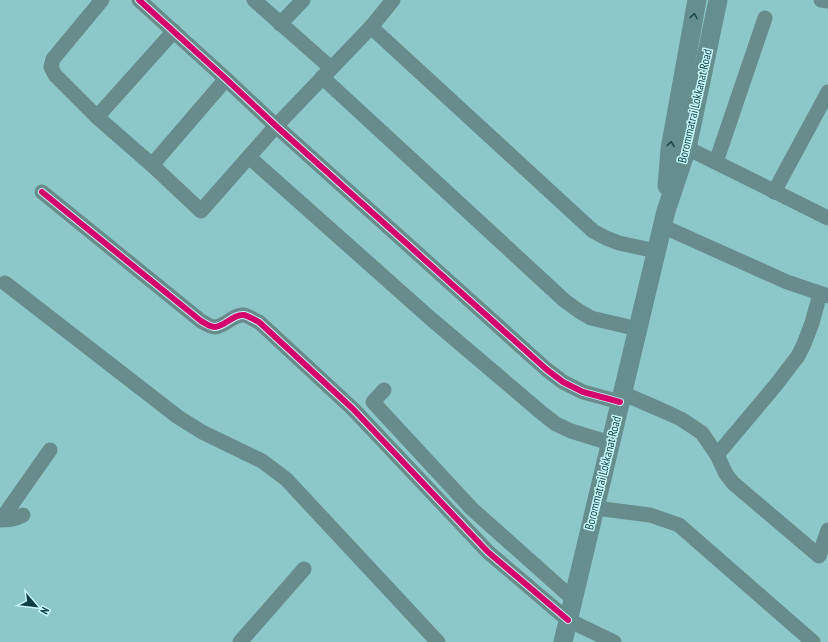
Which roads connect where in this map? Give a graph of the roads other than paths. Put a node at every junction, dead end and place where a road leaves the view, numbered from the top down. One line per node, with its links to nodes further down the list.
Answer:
1 (102, 0): 17 (street)
2 (139, 0): 13 (street)
3 (254, 0): 11 (street)
4 (303, 0): 11 (street)
5 (698, 0): 26 (main road, Borommatrai Lokkanat Road, one-way to 5)
6 (718, 0): 19 (main road, Borommatrai Lokkanat Road)
7 (821, 0): 8 (street)
8 (828, 1)
9 (384, 3): 12 (street)
10 (765, 18): 21 (street)
11 (280, 24): 14 (street)
12 (371, 27): 14 (street); 27 (street)
13 (174, 31): 15 (street); 17 (street)
14 (327, 73): 18 (street); 30 (street)
15 (226, 79): 18 (street); 22 (street)
16 (828, 92): 24 (street)
17 (97, 117): 22 (street)
18 (276, 126): 20 (street); 32 (street)
19 (687, 148): 21 (street); 26 (main road, Borommatrai Lokkanat Road)
20 (249, 157): 22 (street); 33 (street)
21 (716, 162): 24 (street)
22 (152, 165)
23 (42, 192): 43 (street)
24 (774, 192): 25 (street)
25 (828, 218)
26 (664, 219): 27 (main road, Borommatrai Lokkanat Road); 29 (street)
27 (656, 251): 30 (main road, Borommatrai Lokkanat Road)
28 (4, 283): 46 (street)
29 (824, 295): 35 (street)
30 (638, 329): 32 (main road, Borommatrai Lokkanat Road)
31 (384, 390): 42 (street)
32 (621, 398): 33 (main road, Borommatrai Lokkanat Road); 35 (street)
33 (610, 443): 36 (main road, Borommatrai Lokkanat Road)
34 (50, 450): 38 (street)
35 (717, 454): 40 (street)
36 (595, 508): 42 (main road, Borommatrai Lokkanat Road); 48 (street)
37 (23, 515): 38 (street)
38 (0, 520)
39 (828, 530): 40 (street)
40 (823, 561)
41 (304, 568): 45 (street)
42 (573, 600): 43 (main road, Borommatrai Lokkanat Road)
43 (568, 620): 44 (street); 47 (main road, Borommatrai Lokkanat Road)
44 (608, 641)
45 (240, 642)
46 (438, 642)
47 (563, 642)
48 (813, 642)

